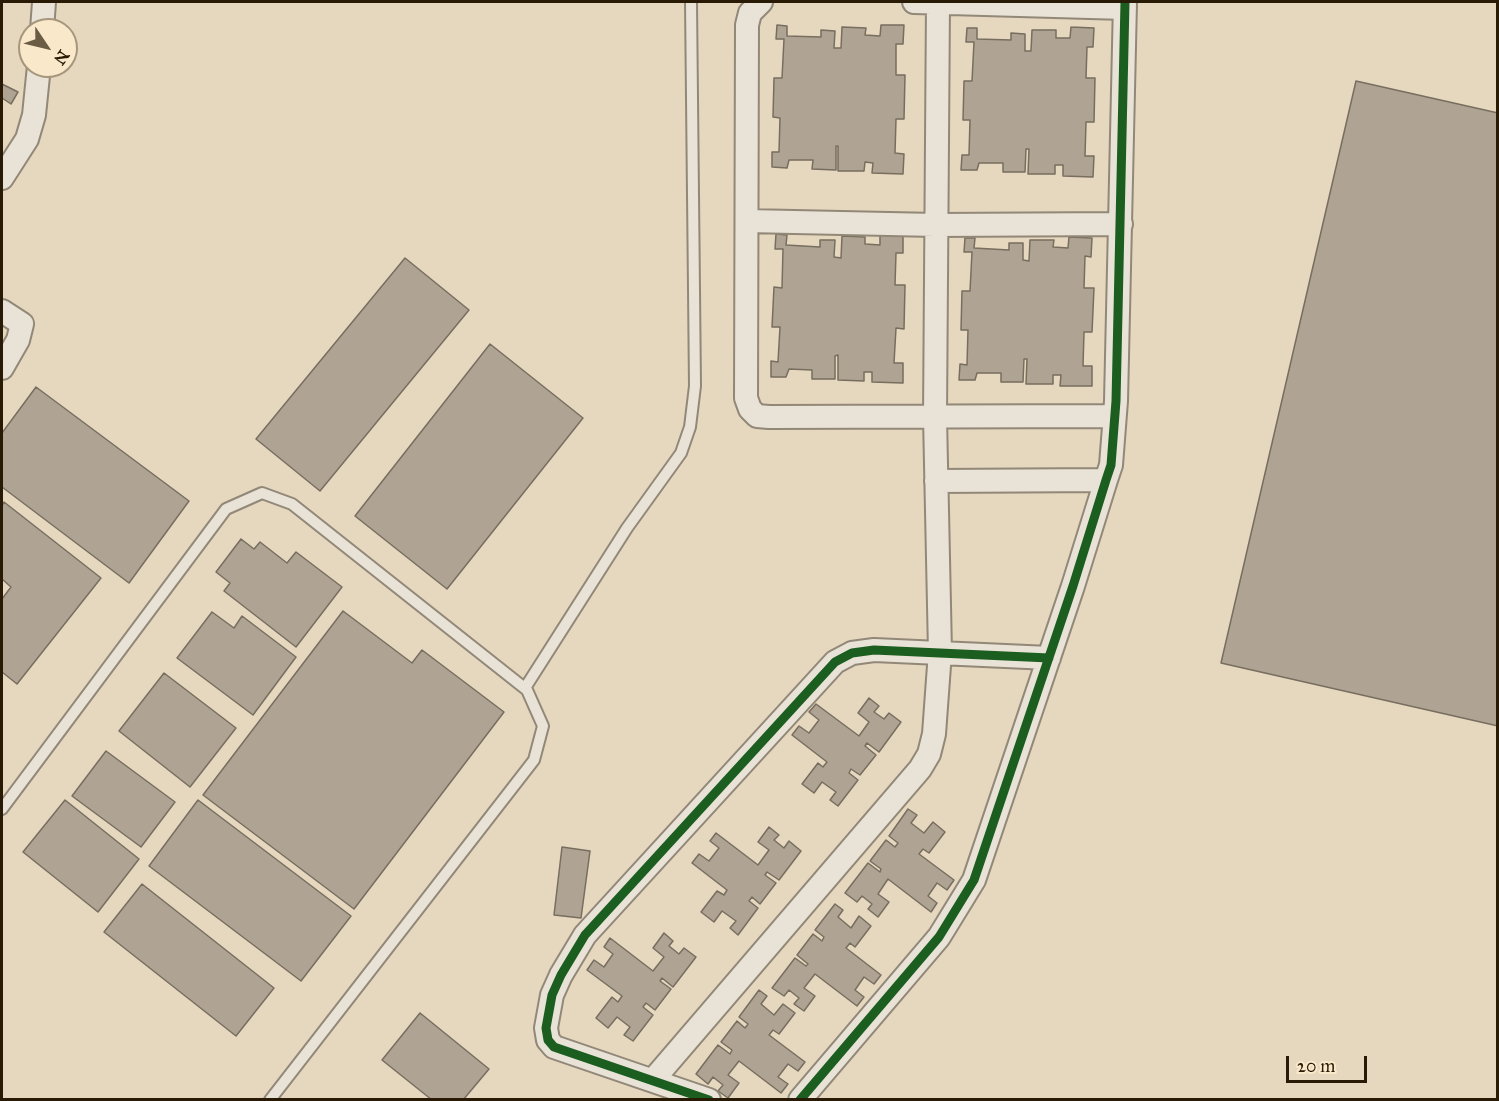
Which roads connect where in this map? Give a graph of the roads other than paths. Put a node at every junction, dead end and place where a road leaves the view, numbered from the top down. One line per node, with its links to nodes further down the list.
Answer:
1 (44, 2): 7 (street)
2 (691, 2): 21 (lane)
3 (761, 2): 10 (street)
4 (915, 2): 5 (street)
5 (938, 2): 6 (street); 12 (street)
6 (1125, 5): 11 (street)
7 (43, 18)
8 (38, 78): 9 (street)
9 (2, 178)
10 (747, 221): 12 (street); 16 (street)
11 (1121, 224): 12 (street); 15 (street)
12 (936, 225): 16 (street)
13 (2, 311): 14 (street)
14 (2, 368)
15 (1114, 416): 16 (street); 17 (street)
16 (935, 417): 18 (street)
17 (1106, 480): 18 (street); 20 (street)
18 (936, 481): 19 (street)
19 (940, 652): 20 (street); 23 (street); 23 (street)
20 (1049, 658): 26 (street)
21 (525, 688): 22 (lane); 24 (lane)
22 (2, 809)
23 (653, 1080): 25 (street)
24 (270, 1100)
25 (709, 1100)
26 (800, 1100)

